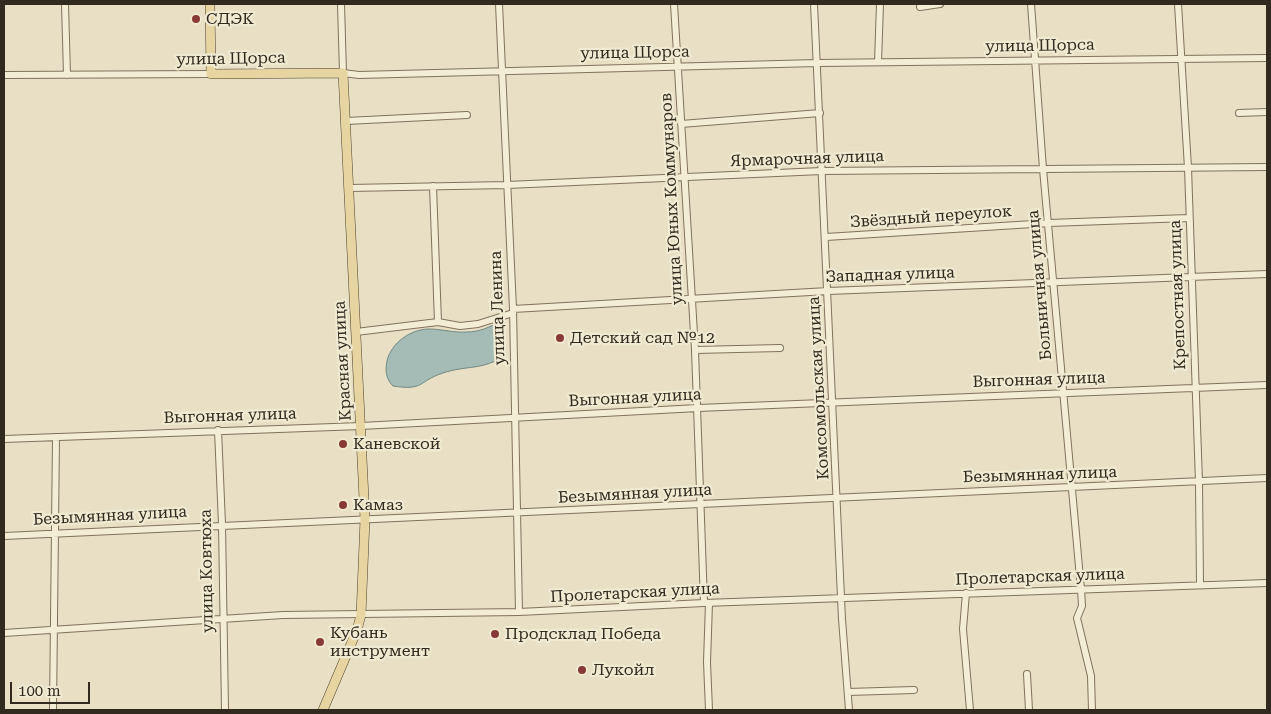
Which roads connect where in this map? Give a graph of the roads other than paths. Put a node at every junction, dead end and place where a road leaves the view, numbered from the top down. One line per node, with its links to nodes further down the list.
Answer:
1 (65, 4): 22 (street)
2 (210, 4): 20 (main road)
3 (342, 4): 19 (street, Красная улица)
4 (499, 4): 18 (street, улица Ленина)
5 (674, 4): 17 (street, улица Юных Коммунаров)
6 (814, 4): 16 (street, Комсомольская улица)
7 (880, 4): 14 (street)
8 (940, 4): 11 (street)
9 (1030, 4): 15 (street, Больничная улица)
10 (1178, 4): 12 (street, Крепостная улица)
11 (920, 7)
12 (1182, 58): 13 (street, улица Щорса); 15 (street, улица Щорса); 30 (street, Крепостная улица)
13 (1267, 58)
14 (878, 62): 15 (street, улица Щорса); 16 (street, улица Щорса)
15 (1035, 62): 31 (street, Больничная улица)
16 (817, 63): 17 (street, улица Щорса); 24 (street, Комсомольская улица)
17 (678, 67): 18 (street, улица Щорса); 28 (street, улица Юных Коммунаров)
18 (501, 71): 19 (street, улица Щорса); 34 (street, улица Ленина)
19 (344, 73): 20 (main road, улица Щорса); 27 (main road, Красная улица)
20 (211, 74): 22 (street, улица Щорса)
21 (4, 75): 22 (street, улица Щорса)
22 (67, 75)
23 (1267, 112): 25 (street)
24 (820, 113): 28 (street); 32 (street, Комсомольская улица)
25 (1239, 113)
26 (467, 115): 27 (street)
27 (346, 121): 36 (main road, Красная улица)
28 (681, 124): 33 (street, улица Юных Коммунаров)
29 (1267, 167): 30 (street, Ярмарочная улица)
30 (1188, 168): 31 (street, Ярмарочная улица); 37 (street, Крепостная улица)
31 (1043, 169): 32 (street, Ярмарочная улица); 38 (street, Больничная улица)
32 (822, 171): 33 (street, Ярмарочная улица); 39 (street, Комсомольская улица)
33 (684, 178): 34 (street, Ярмарочная улица); 44 (street, улица Юных Коммунаров)
34 (507, 185): 35 (street, Ярмарочная улица); 45 (street, улица Ленина)
35 (433, 186): 36 (street, Ярмарочная улица); 46 (street)
36 (349, 188): 47 (main road, Красная улица)
37 (1188, 218): 38 (street, Звёздный переулок); 41 (street, Крепостная улица)
38 (1048, 223): 39 (street, Звёздный переулок); 42 (street, Больничная улица)
39 (826, 237): 43 (street, Комсомольская улица)
40 (1267, 274): 41 (street, Западная улица)
41 (1191, 277): 42 (street, Западная улица); 51 (street, Крепостная улица)
42 (1054, 282): 43 (street, Западная улица); 52 (street, Больничная улица)
43 (828, 291): 44 (street, Западная улица); 53 (street, Комсомольская улица)
44 (692, 299): 45 (street, Западная улица); 49 (street, улица Юных Коммунаров)
45 (513, 311): 46 (street, Западная улица); 55 (street, улица Ленина)
46 (438, 322): 47 (street, Западная улица)
47 (356, 332): 56 (main road, Красная улица)
48 (780, 348): 49 (street)
49 (695, 350): 54 (street, улица Юных Коммунаров)
50 (1267, 385): 51 (street, Выгонная улица)
51 (1195, 388): 52 (street, Выгонная улица); 61 (street, Крепостная улица)
52 (1064, 393): 53 (street, Выгонная улица); 62 (street, Больничная улица)
53 (833, 403): 54 (street, Выгонная улица); 63 (street, Комсомольская улица)
54 (698, 408): 55 (street, Выгонная улица); 64 (street, улица Юных Коммунаров)
55 (514, 419): 56 (street, Выгонная улица); 65 (street, улица Ленина)
56 (361, 426): 57 (street, Выгонная улица); 66 (main road, Красная улица)
57 (218, 430): 58 (street, Выгонная улица); 67 (street, улица Ковтюха)
58 (56, 437): 59 (street, Выгонная улица); 68 (street)
59 (4, 439)
60 (1267, 478): 61 (street, Безымянная улица)
61 (1199, 482): 62 (street, Безымянная улица); 71 (street, Крепостная улица)
62 (1072, 488): 63 (street, Безымянная улица); 72 (street, Больничная улица)
63 (838, 498): 64 (street, Безымянная улица); 74 (street, Комсомольская улица)
64 (701, 503): 65 (street, Безымянная улица); 75 (street, улица Юных Коммунаров)
65 (518, 514): 66 (street, Безымянная улица); 76 (street, улица Ленина)
66 (365, 519): 67 (street, Безымянная улица); 77 (main road, Красная улица)
67 (222, 524): 68 (street, Безымянная улица); 78 (street, улица Ковтюха)
68 (54, 533): 69 (street, Безымянная улица); 79 (street)
69 (4, 536)
70 (1267, 583): 71 (street, Пролетарская улица)
71 (1200, 585): 72 (street, Пролетарская улица)
72 (1082, 589): 73 (street, Пролетарская улица); 91 (street, Больничная улица)
73 (966, 593): 74 (street, Пролетарская улица); 89 (street)
74 (842, 598): 75 (street, Пролетарская улица); 83 (street, Комсомольская улица)
75 (707, 603): 76 (street, Пролетарская улица); 87 (street, улица Юных Коммунаров)
76 (519, 612): 77 (street, Пролетарская улица)
77 (361, 615): 78 (street, Пролетарская улица); 86 (main road, Красная улица)
78 (222, 620): 79 (street, Пролетарская улица); 85 (street, улица Ковтюха)
79 (53, 630): 80 (street, Пролетарская улица); 84 (street)
80 (4, 633)
81 (1027, 674): 90 (street)
82 (914, 690): 83 (street)
83 (848, 692): 88 (street, Комсомольская улица)
84 (53, 710)
85 (225, 710)
86 (323, 710)
87 (709, 710)
88 (849, 710)
89 (970, 710)
90 (1029, 710)
91 (1092, 710)

